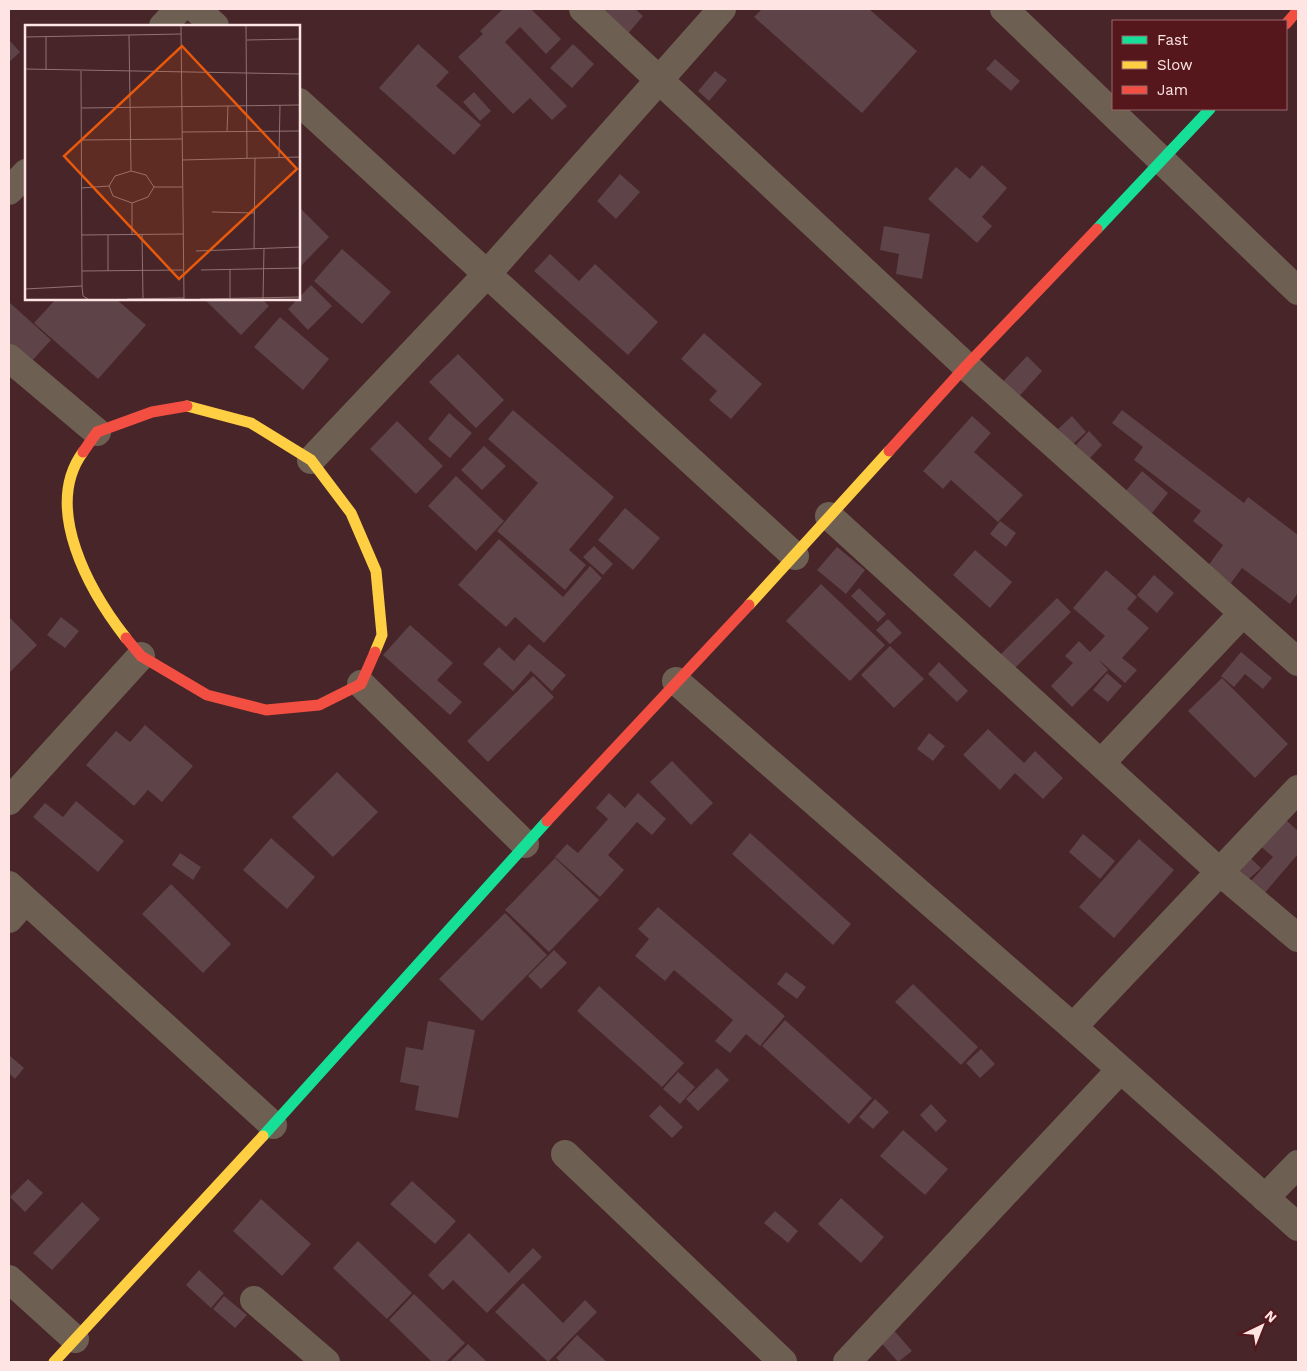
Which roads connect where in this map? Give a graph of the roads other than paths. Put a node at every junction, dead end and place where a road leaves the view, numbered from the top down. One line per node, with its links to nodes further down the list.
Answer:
1 (179, 9): 8 (street)
2 (196, 9): 9 (street)
3 (583, 9): 10 (street)
4 (722, 9): 10 (street)
5 (1004, 9): 13 (street)
6 (1298, 10): 7 (main road)
7 (1287, 23)
8 (164, 25)
9 (214, 25)
10 (659, 78): 16 (street); 19 (street)
11 (300, 103): 16 (street)
12 (1209, 110): 13 (main road)
13 (1162, 162): 17 (street); 19 (main road)
14 (25, 174): 15 (street)
15 (9, 192)
16 (487, 274): 21 (street); 23 (street)
17 (1298, 291)
18 (9, 358): 20 (street)
19 (966, 366): 22 (main road); 24 (street)
20 (97, 432): 21 (main road); 25 (main road)
21 (311, 460): 28 (main road)
22 (829, 516): 23 (main road); 29 (street)
23 (794, 556): 27 (main road)
24 (1243, 613): 26 (street); 29 (street)
25 (141, 656): 28 (main road); 31 (street)
26 (1298, 662)
27 (676, 681): 32 (main road); 36 (street)
28 (361, 684): 32 (street)
29 (1100, 763): 33 (street)
30 (1298, 789): 33 (street)
31 (9, 801)
32 (525, 844): 38 (main road)
33 (1220, 872): 35 (street); 36 (street)
34 (14, 902): 38 (street)
35 (1298, 938)
36 (1073, 1027): 37 (street)
37 (1120, 1070): 41 (street); 49 (street)
38 (273, 1125): 45 (main road)
39 (565, 1154): 48 (street)
40 (1298, 1164): 41 (street)
41 (1265, 1198): 42 (street)
42 (1298, 1227)
43 (9, 1279): 45 (street)
44 (254, 1300): 47 (street)
45 (75, 1339): 46 (main road)
46 (54, 1362)
47 (326, 1362)
48 (783, 1362)
49 (847, 1362)

